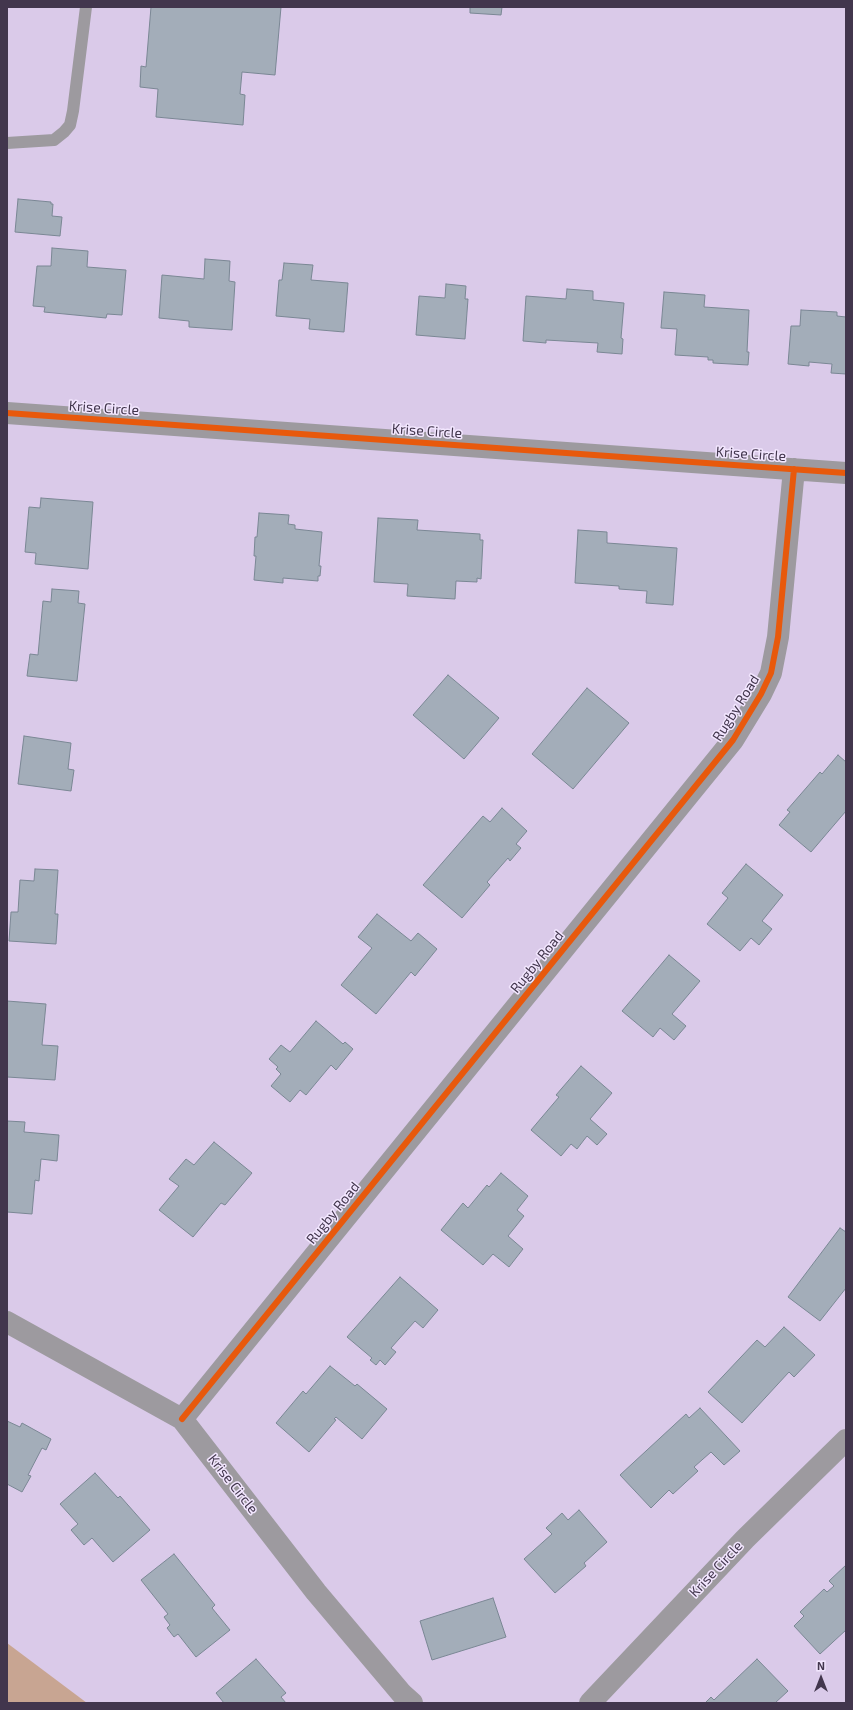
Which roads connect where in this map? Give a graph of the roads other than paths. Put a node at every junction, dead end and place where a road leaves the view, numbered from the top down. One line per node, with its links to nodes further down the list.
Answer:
1 (86, 7): 2 (lane)
2 (7, 143)
3 (7, 413): 4 (street, Krise Circle)
4 (794, 469): 5 (street, Krise Circle); 7 (street, Rugby Road)
5 (846, 473)
6 (7, 1322): 7 (street, Krise Circle)
7 (182, 1418): 9 (street, Krise Circle)
8 (846, 1440): 10 (street, Krise Circle)
9 (412, 1703)
10 (590, 1703)

